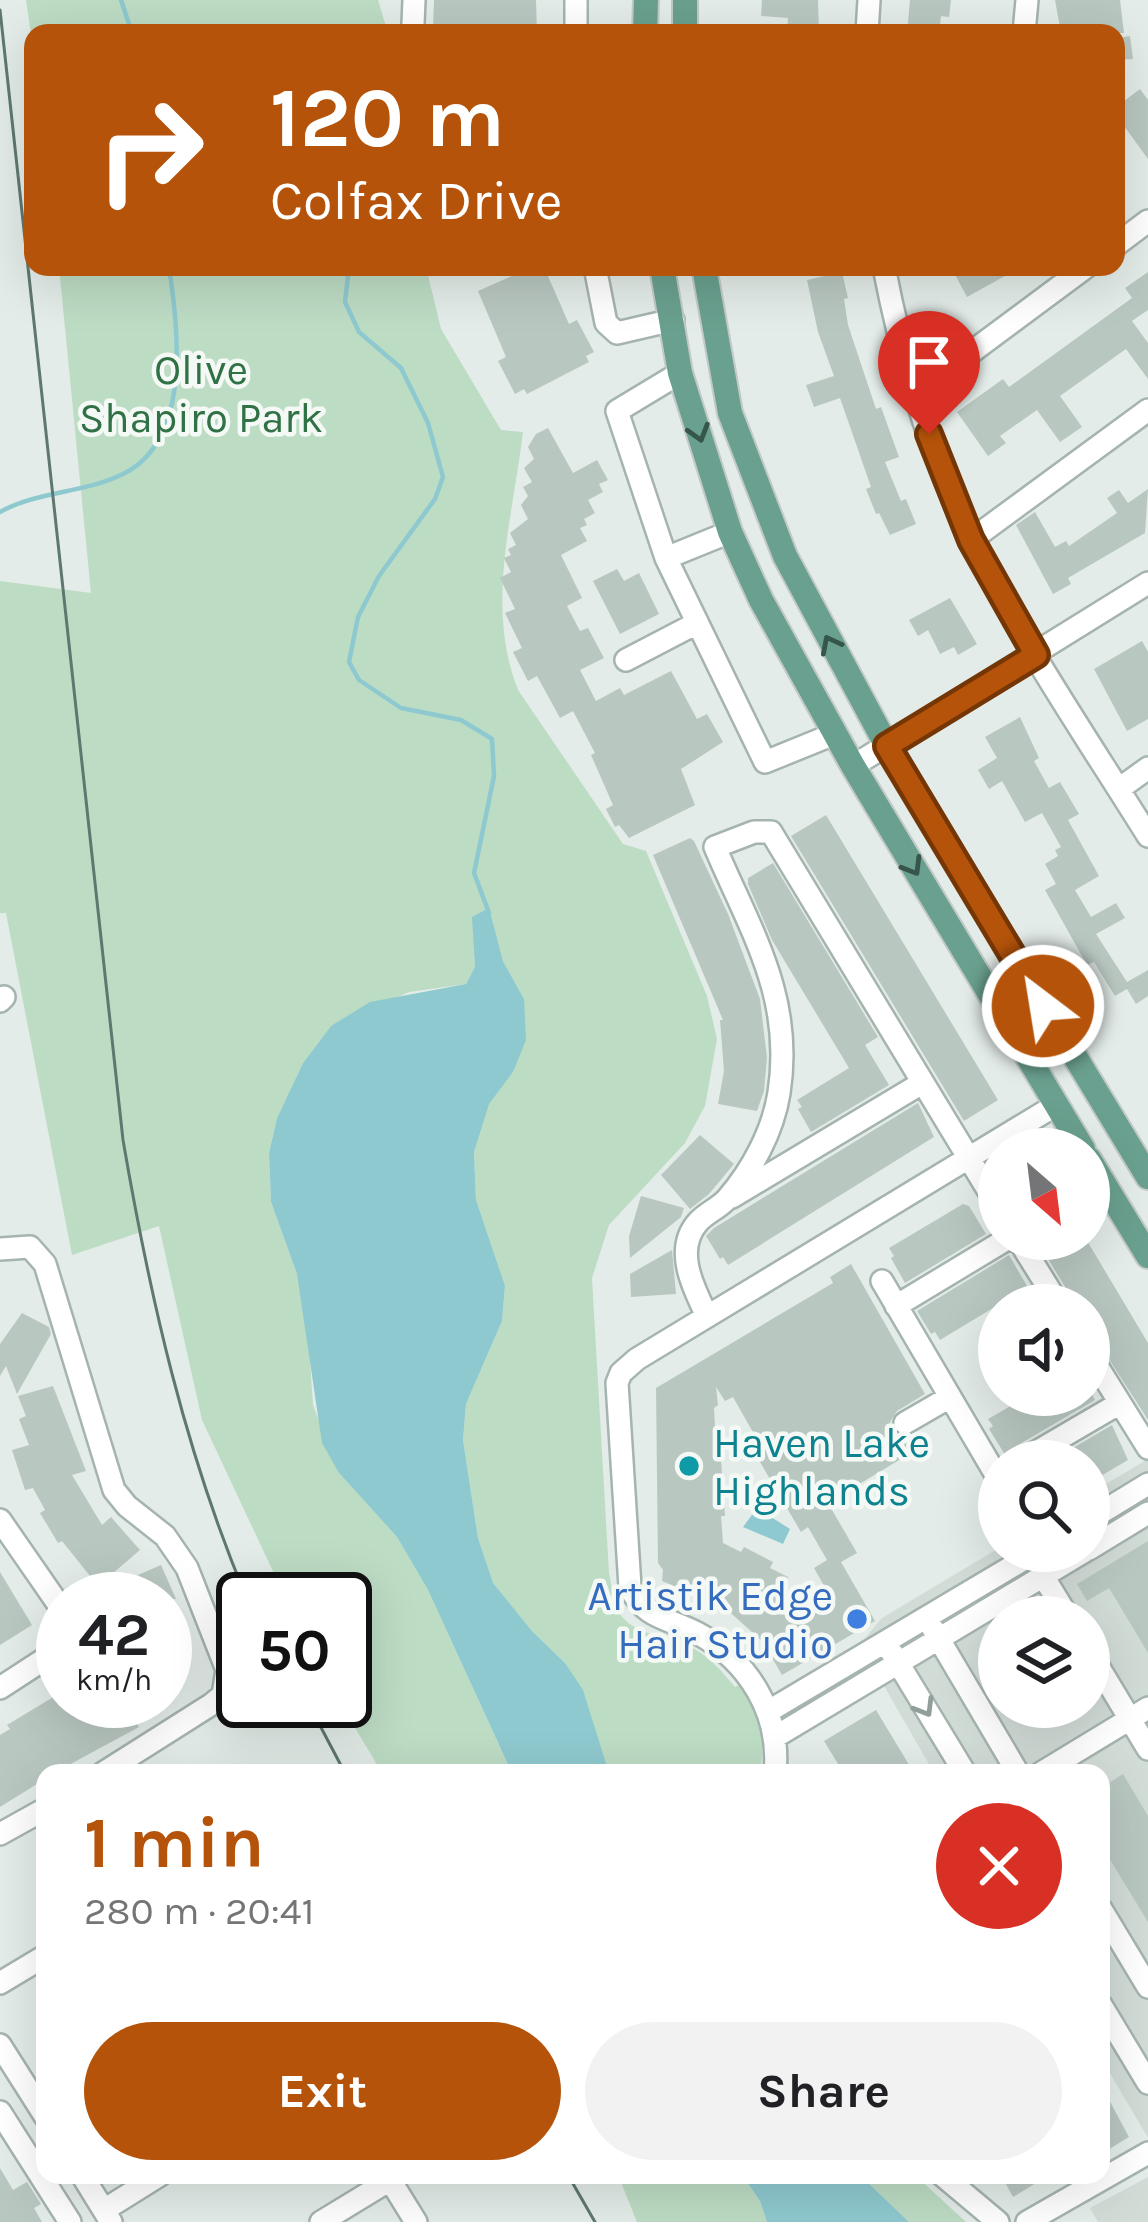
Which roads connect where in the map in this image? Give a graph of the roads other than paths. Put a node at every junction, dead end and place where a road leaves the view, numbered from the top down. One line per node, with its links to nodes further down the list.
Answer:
1 (414, 0): 2 (street)
2 (412, 24)
3 (598, 276): 9 (street)
4 (664, 276): 9 (main road)
5 (705, 276): 8 (main road)
6 (886, 276): 11 (street)
7 (1074, 276): 11 (street)
8 (711, 314): 9 (main road); 21 (main road, one-way to 8)
9 (673, 320): 10 (main road)
10 (680, 373): 13 (main road, one-way to 13); 15 (street)
11 (915, 394): 14 (street)
12 (1148, 410): 14 (street)
13 (730, 532): 15 (street); 20 (main road)
14 (971, 540): 18 (street)
15 (666, 558): 17 (street)
16 (1148, 583): 18 (street)
17 (698, 623): 19 (street); 20 (street)
18 (1036, 655): 21 (street); 24 (street)
19 (626, 660)
20 (834, 734): 22 (main road)
21 (887, 746): 22 (street); 27 (main road)
22 (853, 766): 28 (main road, one-way to 28)
23 (1148, 768): 24 (street)
24 (1119, 789): 25 (street)
25 (1148, 836)
26 (922, 1083): 30 (street); 34 (street); 34 (street)
27 (1090, 1083): 28 (main road); 32 (main road)
28 (1056, 1105): 29 (main road); 30 (street)
29 (1070, 1128)
30 (967, 1159): 31 (street); 40 (street)
31 (978, 1176)
32 (1148, 1177)
33 (1110, 1194): 36 (main road)
34 (724, 1202): 40 (street)
35 (0, 1249): 70 (street)
36 (1148, 1256)
37 (978, 1257): 39 (street)
38 (882, 1281): 39 (street)
39 (896, 1306): 42 (street)
40 (707, 1316): 66 (street)
41 (1110, 1387): 43 (street)
42 (950, 1397): 44 (street); 46 (street)
43 (1120, 1403): 45 (street); 47 (street)
44 (905, 1424)
45 (1057, 1440)
46 (978, 1443)
47 (1148, 1448)
48 (1148, 1484): 49 (street)
49 (1110, 1507)
50 (1148, 1513): 52 (street)
51 (3, 1533): 56 (street)
52 (1110, 1536)
53 (1003, 1572): 59 (street)
54 (1042, 1572): 57 (street)
55 (1050, 1572): 57 (street)
56 (36, 1576)
57 (1043, 1576): 58 (street); 60 (street)
58 (1055, 1596)
59 (927, 1617): 60 (street); 61 (street)
60 (939, 1638): 62 (street); 73 (street)
61 (886, 1642): 62 (street); 66 (street)
62 (898, 1664): 68 (street); 72 (street, one-way to 72)
63 (36, 1665): 65 (street)
64 (1110, 1677): 67 (street)
65 (0, 1688)
66 (769, 1711): 68 (street)
67 (1139, 1714): 69 (street); 74 (street)
68 (775, 1737): 71 (street)
69 (1148, 1749)
70 (117, 1764)
71 (775, 1764)
72 (959, 1764)
73 (1013, 1764)
74 (1056, 1764)
75 (36, 1814): 76 (street)
76 (0, 1834)
77 (1110, 1924): 80 (street)
78 (36, 1961): 79 (street)
79 (0, 1983)
80 (1148, 1987)
81 (1110, 2020): 83 (street)
82 (0, 2044): 84 (street)
83 (1148, 2084)
84 (36, 2097)
85 (0, 2112): 87 (street)
86 (1148, 2153): 88 (street)
87 (36, 2169)
88 (1110, 2175)
89 (46, 2184): 97 (street)
90 (88, 2184): 96 (street)
91 (149, 2184): 96 (street)
92 (378, 2184): 98 (street)
93 (393, 2184): 99 (street)
94 (954, 2184): 100 (street)
95 (1094, 2184): 101 (street)
96 (108, 2216)
97 (70, 2222)
98 (321, 2222)
99 (416, 2222)
100 (998, 2222)
101 (1027, 2222)

